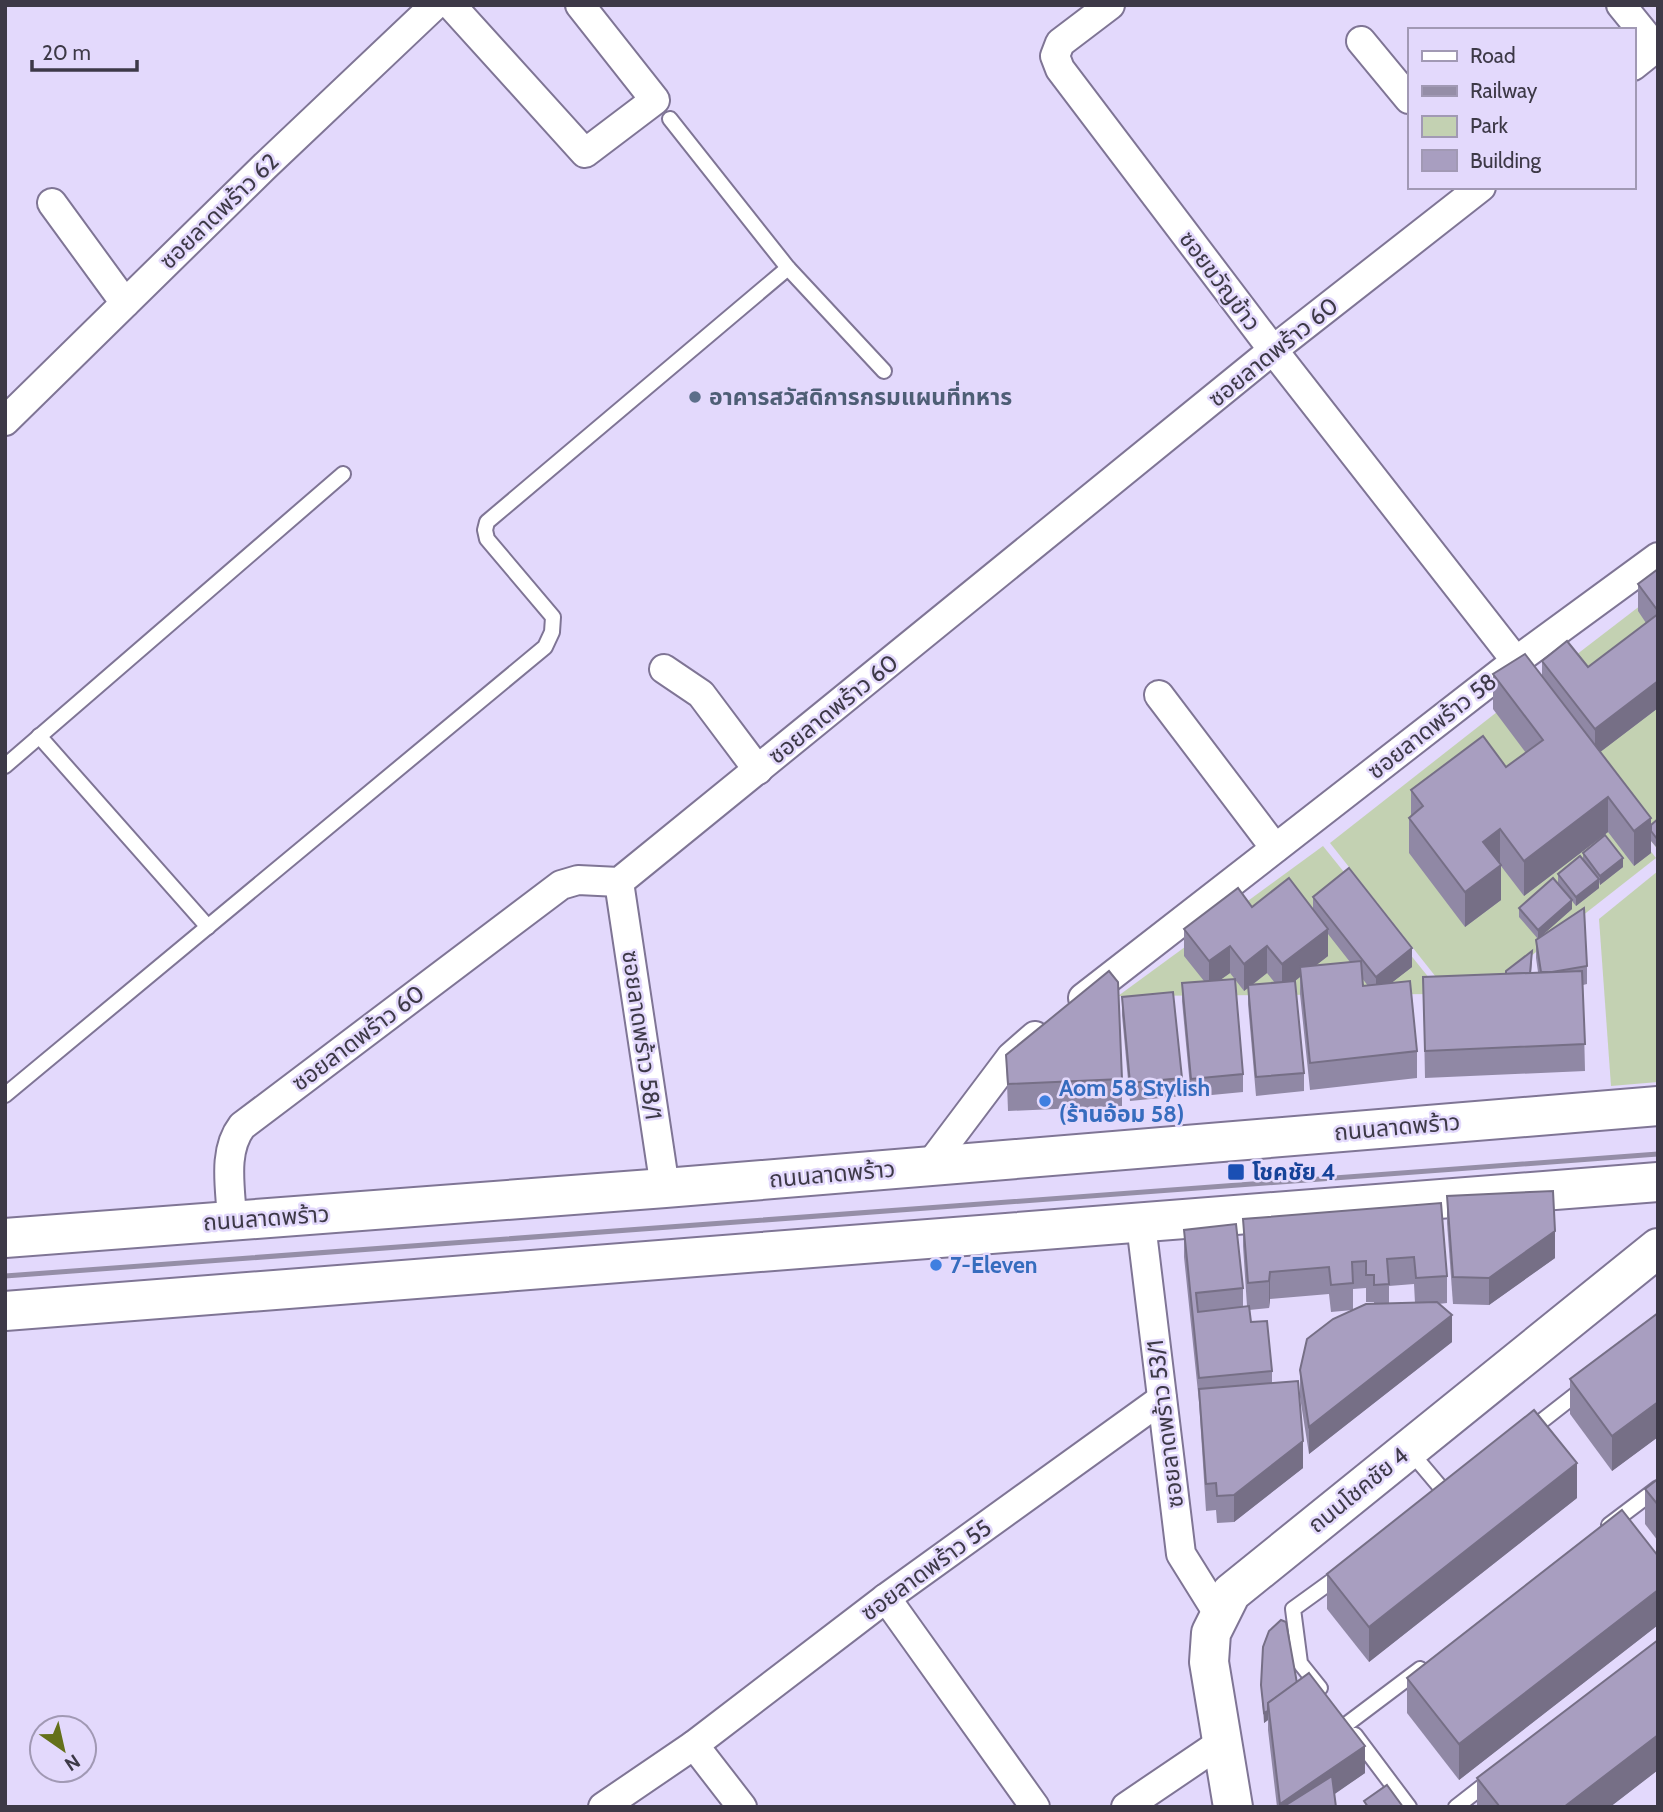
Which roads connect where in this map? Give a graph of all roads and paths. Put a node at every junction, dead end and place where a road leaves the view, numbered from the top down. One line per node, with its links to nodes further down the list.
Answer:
1 (435, 5): 14 (street, ซอยลาดพร้าว 62)
2 (450, 5): 3 (street)
3 (580, 5)
4 (1110, 5): 15 (street, ซอยขวัญข้าว)
5 (1622, 5): 7 (street)
6 (1362, 41): 9 (street)
7 (1657, 47): 8 (street)
8 (1635, 64)
9 (1408, 98)
10 (670, 120): 13 (lane)
11 (1478, 189): 15 (street, ซอยลาดพร้าว 60)
12 (52, 203): 14 (street)
13 (788, 268): 16 (lane); 28 (lane)
14 (125, 303): 17 (street, ซอยลาดพร้าว 62)
15 (1273, 351): 20 (street, ซอยขวัญข้าว); 25 (street, ซอยลาดพร้าว 60)
16 (884, 371)
17 (5, 421)
18 (343, 474): 23 (lane)
19 (1658, 557): 20 (street, ซอยลาดพร้าว 58)
20 (1516, 661): 26 (street, ซอยลาดพร้าว 58)
21 (664, 669): 25 (street)
22 (1159, 695): 26 (street)
23 (39, 736): 24 (lane); 28 (lane)
24 (5, 766)
25 (758, 770): 27 (street, ซอยลาดพร้าว 60)
26 (1275, 848): 31 (street, ซอยลาดพร้าว 58)
27 (619, 882): 33 (street, ซอยลาดพร้าว 58/1); 34 (street, ซอยลาดพร้าว 60)
28 (208, 927): 29 (lane)
29 (5, 1095)
30 (1658, 1106): 31 (main road, ถนนลาดพร้าว)
31 (929, 1167): 33 (main road, ถนนลาดพร้าว)
32 (1658, 1182): 35 (main road)
33 (665, 1188): 34 (main road, ถนนลาดพร้าว)
34 (232, 1221): 36 (main road, ถนนลาดพร้าว)
35 (1141, 1224): 38 (main road); 40 (street, ซอยลาดพร้าว 53/1)
36 (5, 1238)
37 (1658, 1248): 42 (main road, ถนนโชคชัย 4)
38 (5, 1311)
39 (1597, 1378): 41 (lane)
40 (1162, 1399): 47 (street, ซอยลาดพร้าว 55); 48 (street, ซอยลาดพร้าว 53/1)
41 (1522, 1436)
42 (1408, 1449): 44 (lane); 48 (main road, ถนนโชคชัย 4)
43 (1658, 1488): 45 (lane)
44 (1447, 1495)
45 (1602, 1530)
46 (1348, 1568): 50 (lane)
47 (886, 1598): 52 (street, ซอยลาดพร้าว 55); 56 (street)
48 (1219, 1615): 51 (main road, ถนนโชคชัย 4)
49 (1436, 1656): 50 (lane)
50 (1339, 1713): 59 (lane)
51 (1222, 1742): 57 (street); 58 (main road, ถนนโชคชัย 4)
52 (694, 1745): 54 (street, ซอยลาดพร้าว 55); 55 (street)
53 (1509, 1766): 60 (lane)
54 (603, 1807)
55 (742, 1807)
56 (1035, 1807)
57 (1126, 1807)
58 (1233, 1807)
59 (1409, 1807)
60 (1456, 1807)

